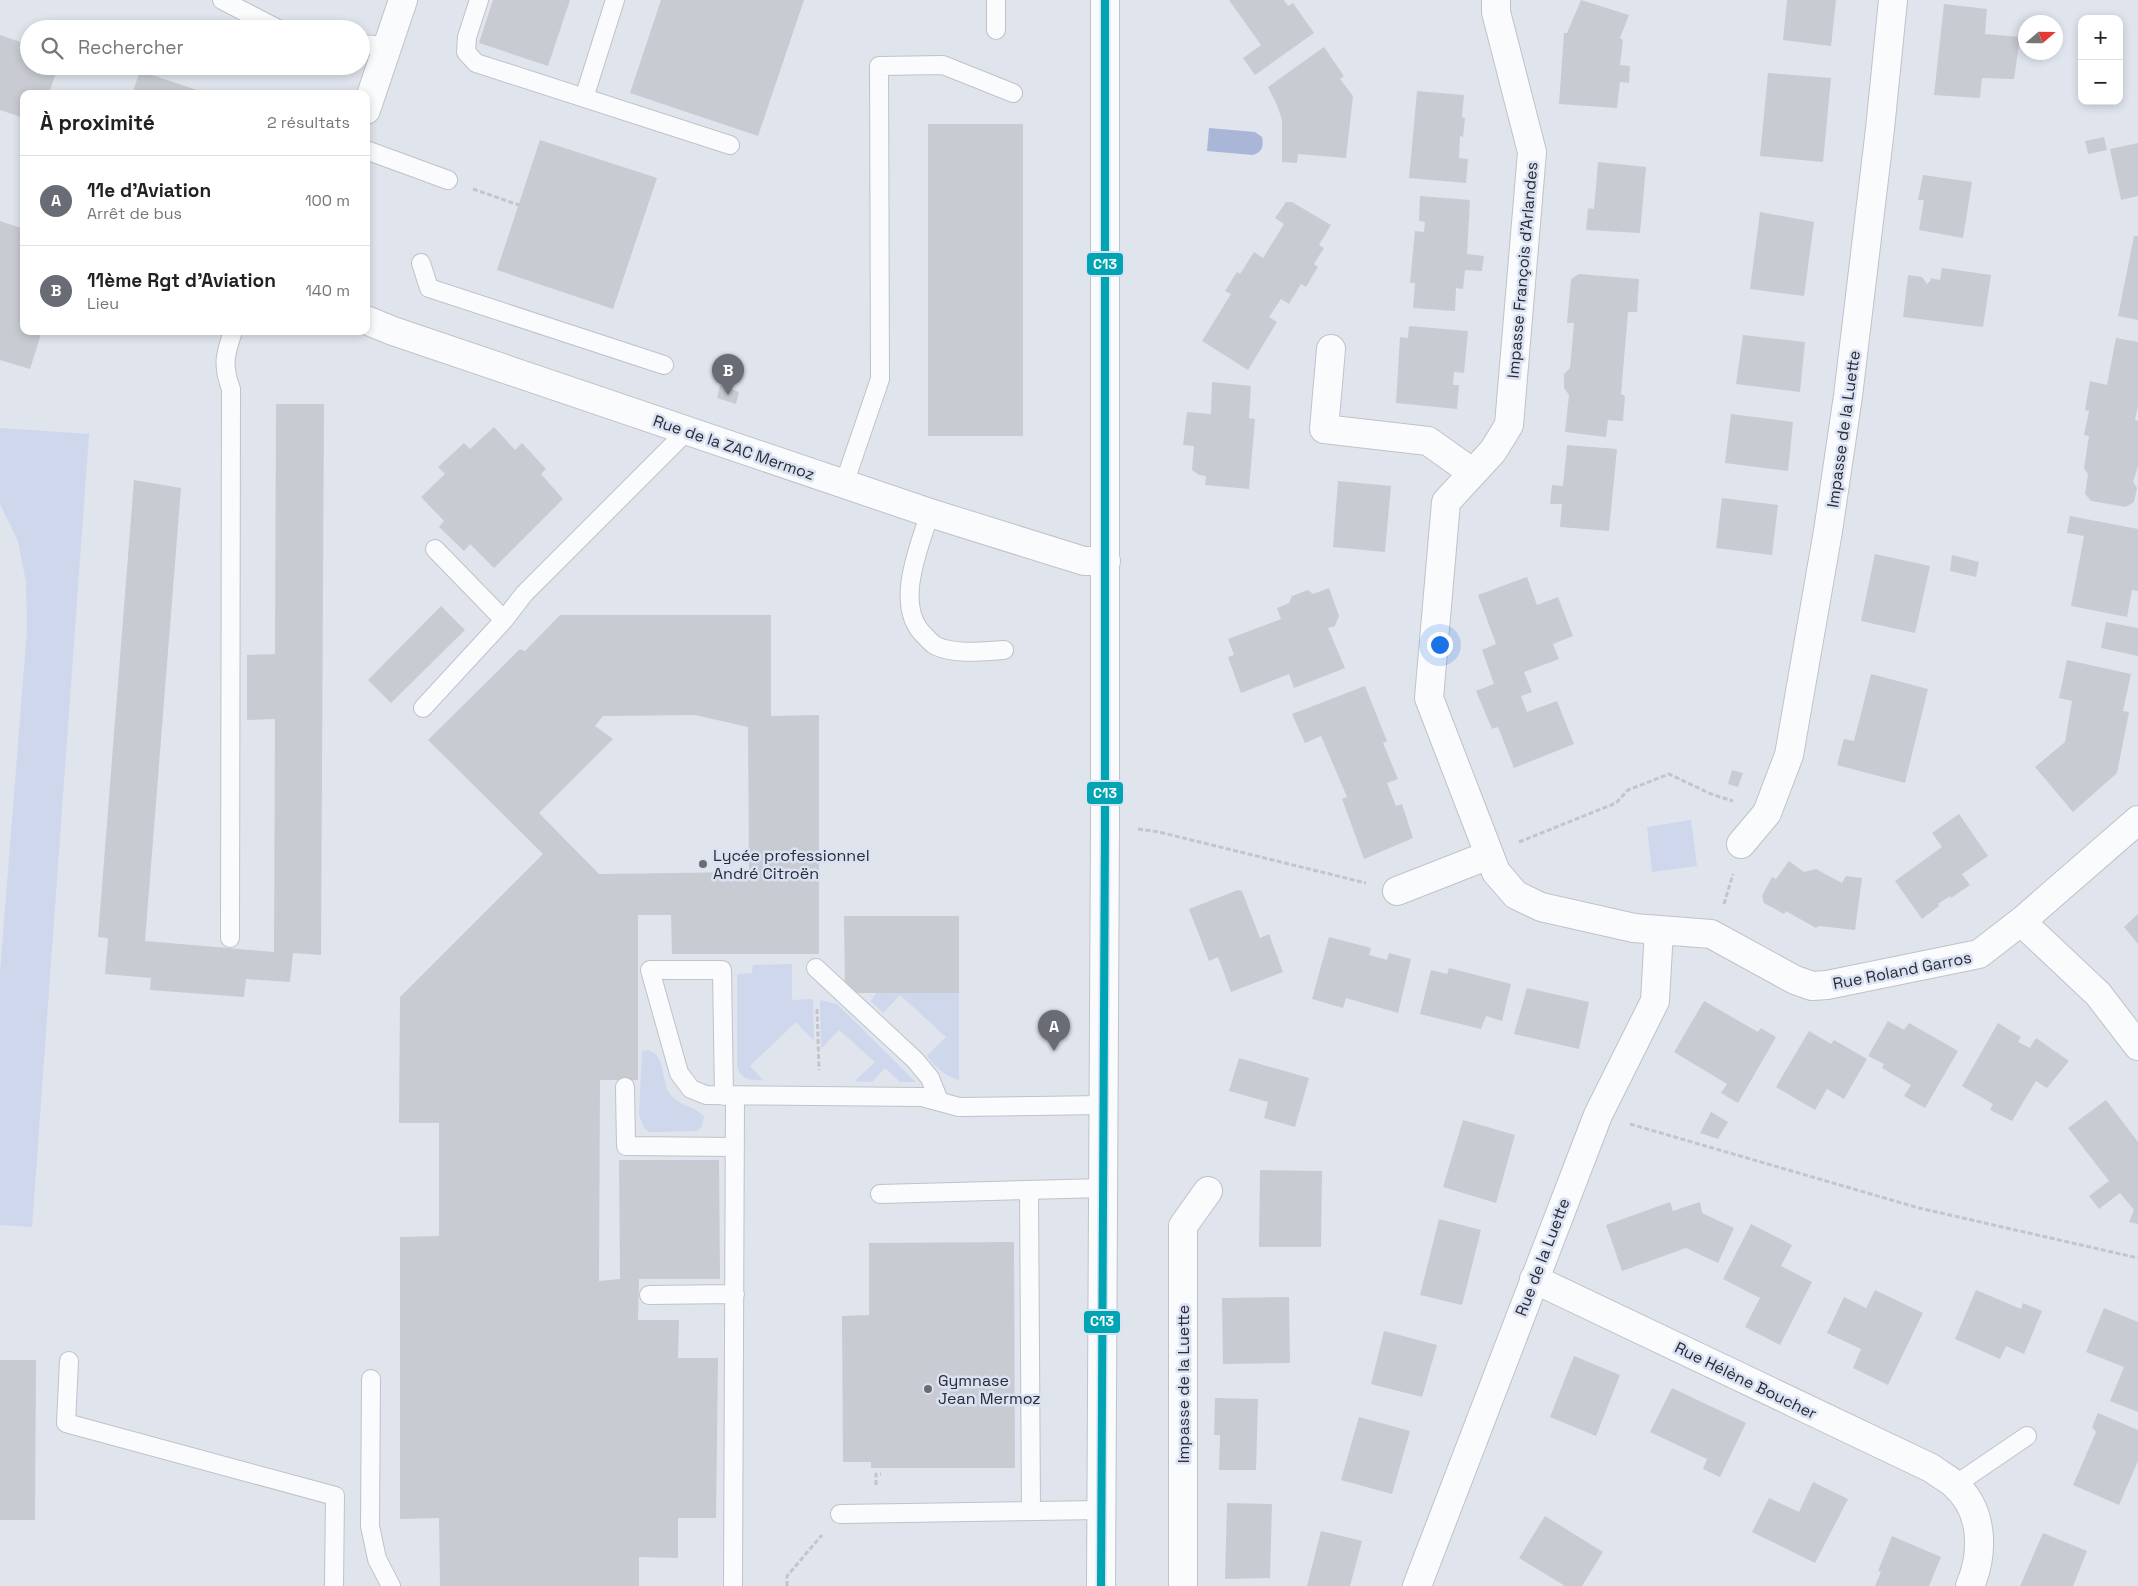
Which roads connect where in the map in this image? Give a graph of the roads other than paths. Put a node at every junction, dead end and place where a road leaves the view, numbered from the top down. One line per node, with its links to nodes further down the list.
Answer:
1 (222, 0): 9 (lane)
2 (403, 0): 11 (street)
3 (479, 0): 14 (lane)
4 (615, 0): 14 (lane)
5 (996, 0): 10 (lane)
6 (1105, 0): 28 (street)
7 (1496, 0): 24 (street, Impasse François d'Arlandes)
8 (1893, 0): 33 (street, Impasse de la Luette)
9 (261, 20)
10 (996, 30)
11 (374, 45): 12 (street)
12 (368, 90)
13 (1013, 93): 25 (lane)
14 (584, 98): 15 (lane)
15 (730, 145)
16 (370, 151): 17 (lane)
17 (448, 180)
18 (421, 264): 22 (lane)
19 (370, 322): 23 (street, Rue de la ZAC Mermoz)
20 (232, 335): 38 (lane)
21 (1331, 349): 24 (street)
22 (664, 365)
23 (687, 431): 25 (street, Rue de la ZAC Mermoz); 29 (lane)
24 (1473, 473): 34 (street, Impasse François d'Arlandes)
25 (844, 484): 26 (street, Rue de la ZAC Mermoz)
26 (930, 513): 28 (street, Rue de la ZAC Mermoz); 30 (lane)
27 (435, 549): 29 (lane)
28 (1106, 561): 44 (street)
29 (504, 620): 31 (lane)
30 (1004, 650)
31 (423, 708)
32 (2138, 820): 36 (street, Rue Roland Garros)
33 (1741, 844)
34 (1488, 855): 35 (street); 37 (street, Impasse François d'Arlandes)
35 (1397, 890)
36 (2023, 920): 37 (street, Rue Roland Garros); 40 (street)
37 (1659, 930): 50 (street, Rue de la Luette)
38 (230, 938)
39 (816, 968): 43 (lane)
40 (2138, 1046)
41 (625, 1088): 45 (lane)
42 (729, 1096): 42 (lane); 43 (lane); 45 (lane)
43 (939, 1101): 44 (lane)
44 (1104, 1105): 46 (street)
45 (735, 1147): 52 (lane)
46 (1103, 1188): 47 (lane); 57 (street)
47 (1030, 1190): 49 (lane); 58 (lane)
48 (1208, 1191): 64 (street, Impasse de la Luette)
49 (880, 1194)
50 (1534, 1279): 56 (street, Rue Hélène Boucher); 65 (street, Rue de la Luette)
51 (649, 1294): 52 (lane)
52 (735, 1294): 62 (lane)
53 (69, 1361): 60 (lane)
54 (371, 1379): 61 (lane)
55 (2027, 1436): 56 (lane)
56 (1955, 1485): 66 (street, Rue Hélène Boucher)
57 (1101, 1510): 58 (lane); 63 (street)
58 (1030, 1511): 59 (lane)
59 (840, 1514)
60 (334, 1586)
61 (391, 1586)
62 (733, 1586)
63 (1100, 1586)
64 (1184, 1586)
65 (1418, 1586)
66 (1970, 1586)

